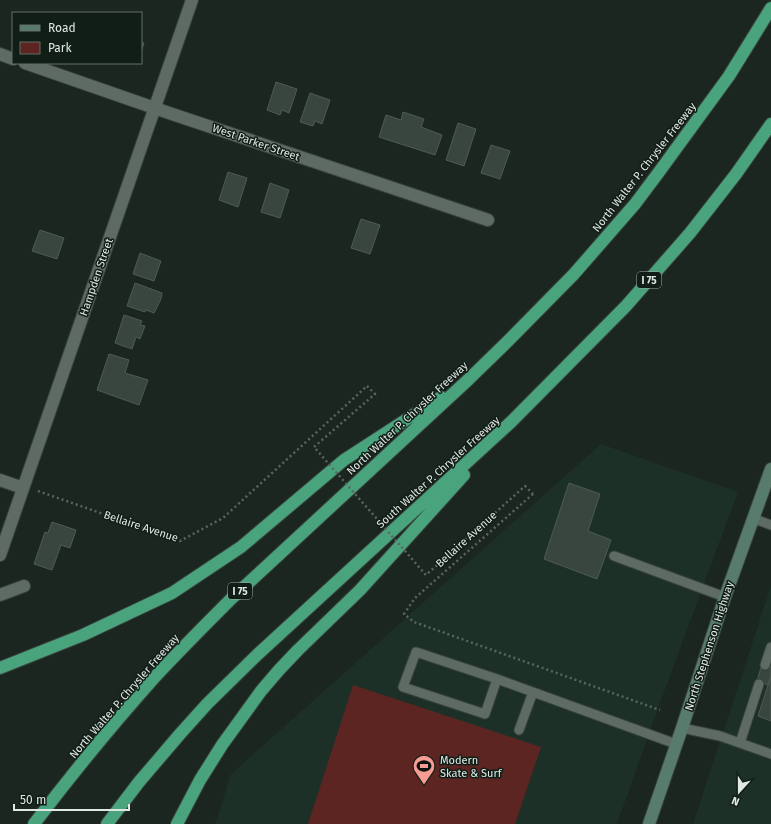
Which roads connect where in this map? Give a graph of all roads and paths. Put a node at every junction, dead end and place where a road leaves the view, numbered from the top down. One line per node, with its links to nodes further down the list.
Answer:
1 (192, 0): 6 (street, Hampden Street)
2 (771, 8): 9 (highway, North Walter P. Chrysler Freeway / I 75)
3 (0, 54): 4 (street)
4 (12, 59)
5 (29, 64): 6 (street, West Parker Street)
6 (154, 108): 8 (street, West Parker Street); 13 (street, Hampden Street)
7 (771, 124): 10 (highway, South Walter P. Chrysler Freeway / I 75)
8 (488, 220)
9 (469, 379): 24 (highway); 34 (highway, North Walter P. Chrysler Freeway / I 75)
10 (511, 422): 35 (highway, South Walter P. Chrysler Freeway / I 75); 36 (highway)
11 (771, 469): 15 (main road, North Stephenson Highway)
12 (0, 480): 13 (street)
13 (23, 488): 17 (street, Hampden Street)
14 (38, 491): 28 (path, Bellaire Avenue, bridge)
15 (752, 518): 16 (lane); 21 (main road, North Stephenson Highway)
16 (771, 525)
17 (0, 555)
18 (614, 556): 21 (lane)
19 (24, 586): 20 (street)
20 (0, 595)
21 (725, 597): 29 (main road, North Stephenson Highway)
22 (771, 647): 23 (lane)
23 (765, 665)
24 (0, 668)
25 (497, 680): 25 (lane); 27 (lane)
26 (759, 684): 31 (lane)
27 (533, 692): 30 (lane); 32 (lane)
28 (660, 710)
29 (682, 728): 31 (lane); 32 (main road, North Stephenson Highway)
30 (519, 730)
31 (740, 743): 33 (lane)
32 (676, 744): 37 (main road, North Stephenson Highway)
33 (771, 754)
34 (34, 824)
35 (107, 824)
36 (177, 824)
37 (649, 824)

